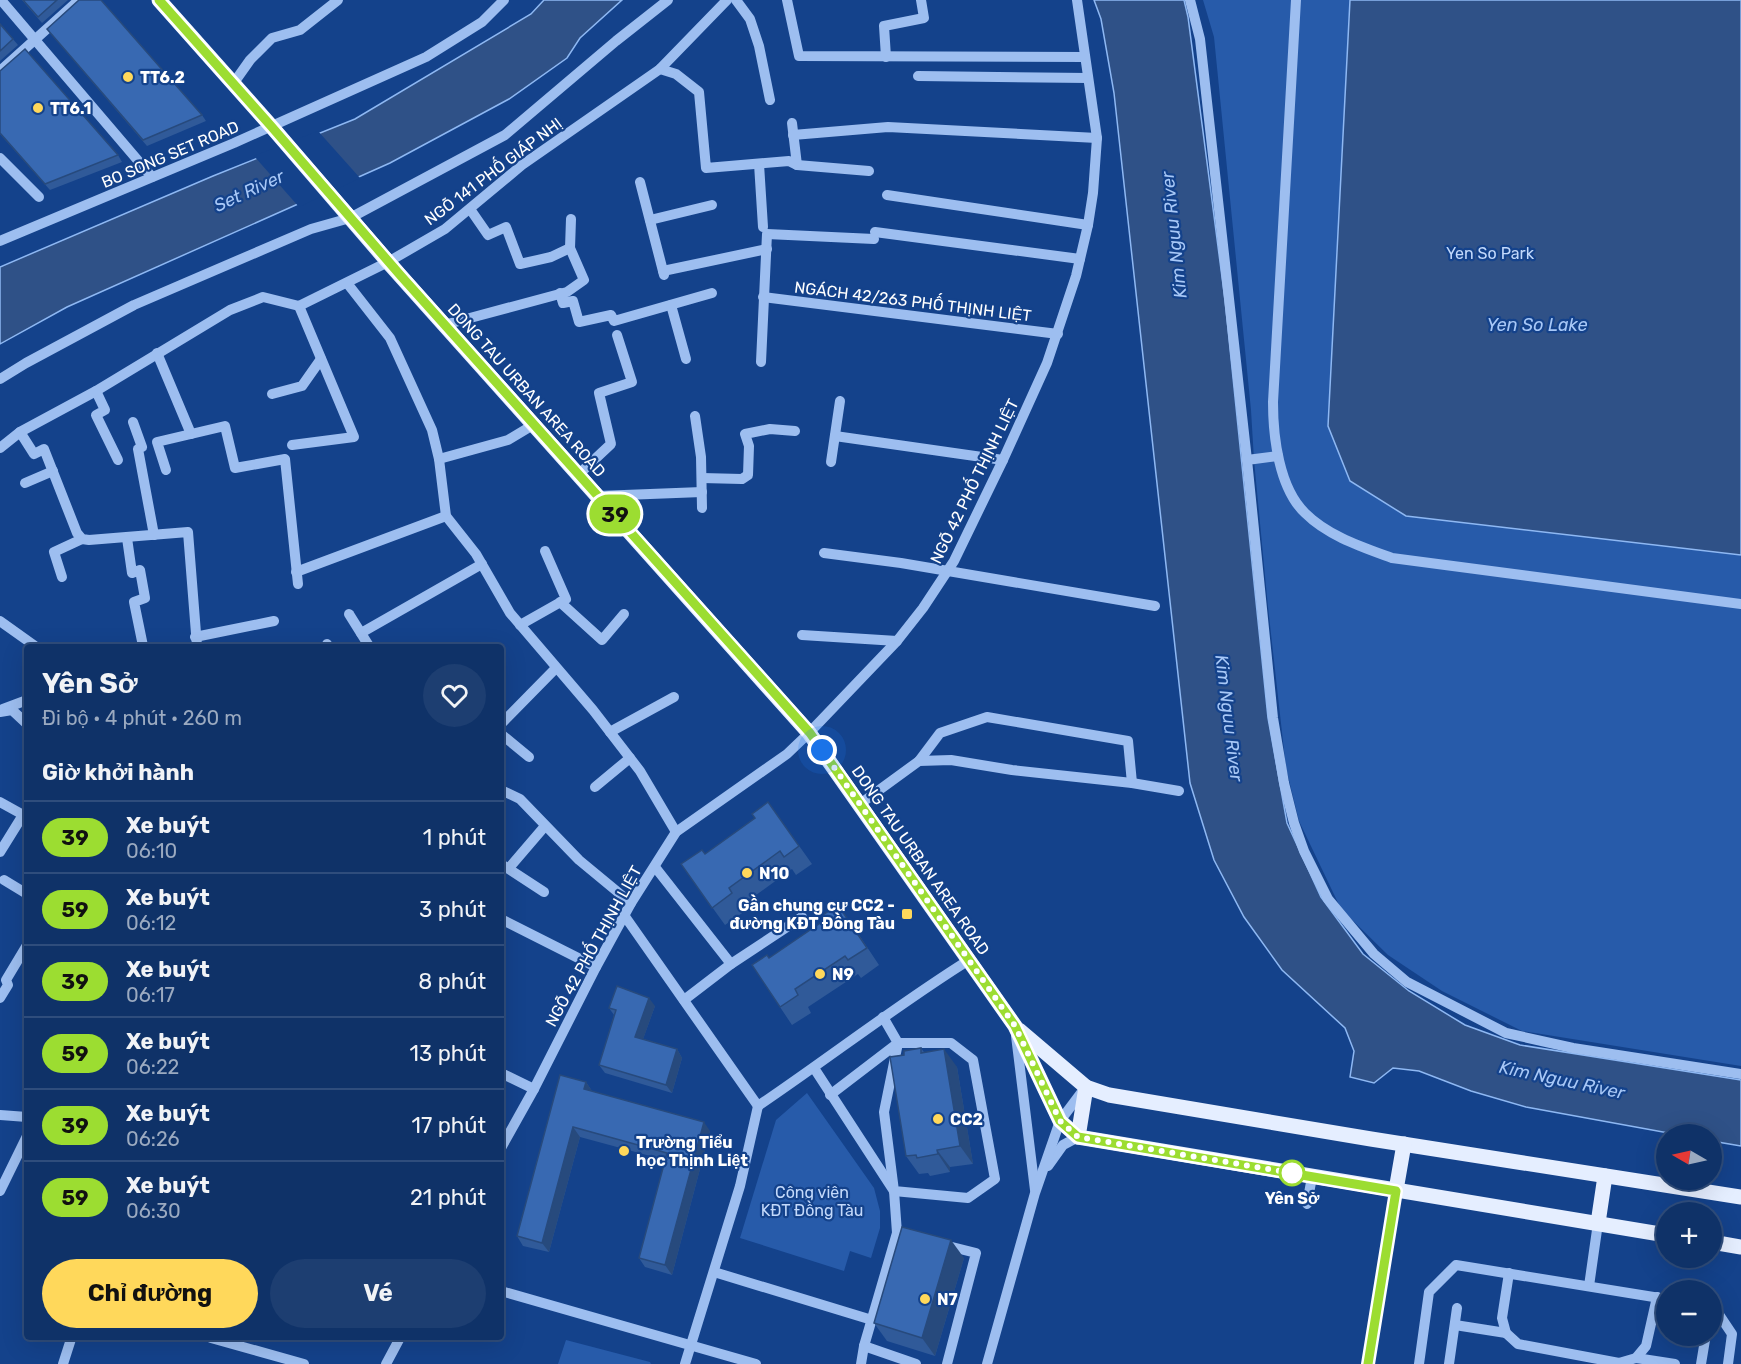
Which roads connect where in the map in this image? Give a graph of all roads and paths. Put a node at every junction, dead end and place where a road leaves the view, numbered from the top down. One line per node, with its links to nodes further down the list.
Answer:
1 (1, 0): 14 (street)
2 (79, 0): 14 (street)
3 (159, 0): 21 (main road)
4 (338, 0): 21 (street)
5 (504, 0): 24 (street, BO SONG SET ROAD)
6 (668, 0): 37 (street, NGÕ 141 PHỐ GIÁP NHỊ)
7 (727, 0): 17 (street, NGÕ 141 PHỐ GIÁP NHỊ)
8 (736, 0): 22 (street)
9 (787, 0): 15 (street)
10 (921, 0): 15 (street)
11 (1077, 0): 16 (street, NGÕ 42 PHỐ THỊNH LIỆT)
12 (1190, 0): 77 (street)
13 (1296, 0): 73 (street)
14 (34, 39): 18 (street); 31 (street)
15 (886, 57): 16 (street)
16 (1085, 57): 20 (street, NGÕ 42 PHỐ THỊNH LIỆT)
17 (660, 69): 28 (street); 36 (street, NGÕ 141 PHỐ GIÁP NHỊ)
18 (0, 71)
19 (918, 76): 20 (street)
20 (1088, 78): 26 (street, NGÕ 42 PHỐ THỊNH LIỆT)
21 (234, 84): 24 (main road)
22 (770, 100)
23 (792, 123): 25 (street)
24 (275, 130): 31 (street, BO SONG SET ROAD); 37 (main road, DONG TAU URBAN AREA ROAD)
25 (793, 135): 26 (street); 29 (street)
26 (1097, 138): 40 (street, NGÕ 42 PHỐ THỊNH LIỆT)
27 (0, 158): 34 (street)
28 (759, 164): 29 (street); 41 (street)
29 (797, 165): 30 (street)
30 (869, 171)
31 (152, 177): 42 (street, BO SONG SET ROAD)
32 (640, 182): 39 (street)
33 (886, 195): 40 (street)
34 (39, 197)
35 (712, 205): 39 (street)
36 (470, 209): 43 (street); 46 (street, NGÕ 141 PHỐ GIÁP NHỊ)
37 (350, 218): 46 (main road, DONG TAU URBAN AREA ROAD); 60 (street)
38 (571, 219): 43 (street)
39 (650, 220): 44 (street)
40 (1088, 225): 45 (street, NGÕ 42 PHỐ THỊNH LIỆT)
41 (765, 230): 44 (street); 45 (street)
42 (0, 241)
43 (570, 248): 48 (street)
44 (766, 249): 50 (street)
45 (1080, 259): 54 (street, NGÕ 42 PHỐ THỊNH LIỆT)
46 (388, 262): 47 (street, NGÕ 141 PHỐ GIÁP NHỊ); 53 (main road, DONG TAU URBAN AREA ROAD)
47 (347, 283): 52 (street, NGÕ 141 PHỐ GIÁP NHỊ); 74 (street)
48 (563, 292): 51 (street); 53 (street)
49 (712, 293): 51 (street)
50 (763, 297): 54 (street, NGÁCH 42/263 PHỐ THỊNH LIỆT); 59 (street)
51 (671, 305): 58 (street)
52 (299, 306): 56 (street); 57 (street)
53 (444, 325): 66 (main road, DONG TAU URBAN AREA ROAD)
54 (1058, 334): 76 (street, NGÕ 42 PHỐ THỊNH LIỆT)
55 (617, 335): 81 (street)
56 (156, 353): 61 (street); 69 (street)
57 (321, 359): 62 (street); 71 (street)
58 (686, 359)
59 (761, 362)
60 (0, 379)
61 (96, 391): 68 (street); 75 (street)
62 (272, 394)
63 (840, 401): 70 (street)
64 (695, 416): 82 (street)
65 (133, 422): 88 (street)
66 (533, 425): 74 (street); 81 (main road, DONG TAU URBAN AREA ROAD)
67 (795, 430): 82 (street)
68 (20, 432): 72 (street); 80 (street)
69 (191, 434): 79 (street); 94 (street)
70 (835, 436): 76 (street); 78 (street)
71 (291, 446)
72 (0, 448)
73 (1278, 456): 77 (street); 99 (street)
74 (439, 459): 87 (street)
75 (118, 460)
76 (1003, 460): 95 (street, NGÕ 42 PHỐ THỊNH LIỆT)
77 (1247, 460): 156 (street)
78 (831, 462)
79 (166, 470)
80 (52, 471): 83 (street); 90 (street)
81 (579, 474): 85 (main road, DONG TAU URBAN AREA ROAD)
82 (702, 478): 84 (street)
83 (25, 483)
84 (702, 492): 85 (street); 86 (street)
85 (598, 496): 120 (main road, DONG TAU URBAN AREA ROAD)
86 (702, 508)
87 (446, 516): 93 (street); 94 (street)
88 (154, 536): 89 (street); 109 (street)
89 (127, 538): 90 (street); 111 (street)
90 (81, 539): 96 (street)
91 (545, 551): 98 (street)
92 (824, 553): 95 (street)
93 (482, 564): 105 (street); 106 (street)
94 (296, 572): 97 (street)
95 (947, 572): 100 (street); 108 (street, NGÕ 42 PHỐ THỊNH LIỆT)
96 (62, 577)
97 (298, 584)
98 (560, 602): 102 (street); 105 (street)
99 (1741, 604)
100 (1155, 606)
101 (349, 614): 106 (street)
102 (624, 614)
103 (0, 621): 110 (street)
104 (274, 621): 109 (street)
105 (520, 625): 113 (street)
106 (361, 633): 112 (street)
107 (802, 635): 108 (street)
108 (897, 641): 120 (street, NGÕ 42 PHỐ THỊNH LIỆT)
109 (196, 642)
110 (32, 644)
111 (142, 644)
112 (368, 644)
113 (556, 668): 118 (street); 119 (street)
114 (674, 697): 119 (street)
115 (24, 700): 116 (street)
116 (0, 711): 117 (street)
117 (24, 721)
118 (504, 721)
119 (610, 732): 123 (street)
120 (810, 733): 130 (main road, DONG TAU URBAN AREA ROAD); 134 (street, NGÕ 42 PHỐ THỊNH LIỆT)
121 (504, 736): 122 (street)
122 (529, 757)
123 (630, 758): 126 (street); 134 (street)
124 (919, 761): 125 (street); 125 (street); 130 (street)
125 (1132, 783): 128 (street)
126 (595, 787)
127 (504, 791): 133 (street)
128 (1179, 791)
129 (0, 802): 131 (street)
130 (860, 804): 146 (main road, DONG TAU URBAN AREA ROAD)
131 (24, 815)
132 (24, 817): 135 (street)
133 (545, 826): 136 (street); 141 (street)
134 (676, 832): 137 (street, NGÕ 42 PHỐ THỊNH LIỆT)
135 (0, 852)
136 (505, 866): 140 (street)
137 (655, 867): 141 (street, NGÕ 42 PHỐ THỊNH LIỆT); 147 (street)
138 (4, 880): 139 (street)
139 (24, 892)
140 (544, 892)
141 (631, 903): 142 (street, NGÕ 42 PHỐ THỊNH LIỆT)
142 (624, 915): 148 (street, NGÕ 42 PHỐ THỊNH LIỆT); 150 (street)
143 (802, 917): 147 (street)
144 (504, 921): 148 (street)
145 (24, 950): 149 (street)
146 (969, 960): 151 (street); 152 (main road, DONG TAU URBAN AREA ROAD)
147 (731, 964): 150 (street)
148 (596, 967): 158 (street, NGÕ 42 PHỐ THỊNH LIỆT)
149 (0, 998)
150 (684, 1000): 160 (street)
151 (883, 1017): 153 (street); 154 (street)
152 (1015, 1026): 157 (main road); 163 (main road); 173 (street, DONG TAU URBAN AREA ROAD)
153 (898, 1043): 159 (street); 171 (street); 171 (street)
154 (814, 1068): 159 (street); 160 (street)
155 (504, 1074): 158 (street)
156 (1741, 1074)
157 (1086, 1087): 163 (street); 164 (main road); 167 (main road)
158 (534, 1089): 166 (street, NGÕ 42 PHỐ THỊNH LIỆT)
159 (830, 1095): 171 (street)
160 (758, 1106): 181 (street)
161 (0, 1115): 162 (street)
162 (24, 1118)
163 (1060, 1121): 164 (main road); 173 (street)
164 (1078, 1137): 169 (main road); 173 (street)
165 (24, 1142): 170 (street)
166 (504, 1143)
167 (1404, 1144): 168 (main road); 172 (main road)
168 (1605, 1176): 174 (main road); 176 (main road)
169 (1312, 1177): 172 (main road); 175 (street)
170 (0, 1191)
171 (894, 1191): 189 (street)
172 (1396, 1191): 176 (main road); 208 (street)
173 (1035, 1193): 207 (street, DONG TAU URBAN AREA ROAD)
174 (1741, 1197)
175 (1307, 1204)
176 (1598, 1223): 177 (main road); 183 (street)
177 (1656, 1233)
178 (930, 1241): 206 (street)
179 (1722, 1244): 180 (main road)
180 (1741, 1247)
181 (714, 1272): 189 (street); 195 (street)
182 (1509, 1273): 183 (street); 191 (street); 209 (street)
183 (1589, 1286): 185 (street)
184 (504, 1292): 195 (street)
185 (1656, 1297)
186 (1458, 1308): 190 (street)
187 (1656, 1314): 198 (street)
188 (1722, 1319): 213 (street)
189 (872, 1320): 196 (street)
190 (1455, 1325): 191 (street); 210 (street)
191 (1506, 1333): 198 (street)
192 (71, 1340): 199 (street)
193 (218, 1340): 200 (street)
194 (399, 1340): 201 (street)
195 (691, 1346): 202 (street); 203 (street)
196 (864, 1346): 204 (street); 205 (street)
197 (1704, 1346): 212 (street)
198 (1636, 1358): 211 (street)
199 (63, 1364)
200 (304, 1364)
201 (386, 1364)
202 (685, 1364)
203 (756, 1364)
204 (861, 1364)
205 (916, 1364)
206 (947, 1364)
207 (987, 1364)
208 (1368, 1364)
209 (1419, 1364)
210 (1449, 1364)
211 (1675, 1364)
212 (1701, 1364)
213 (1728, 1364)

